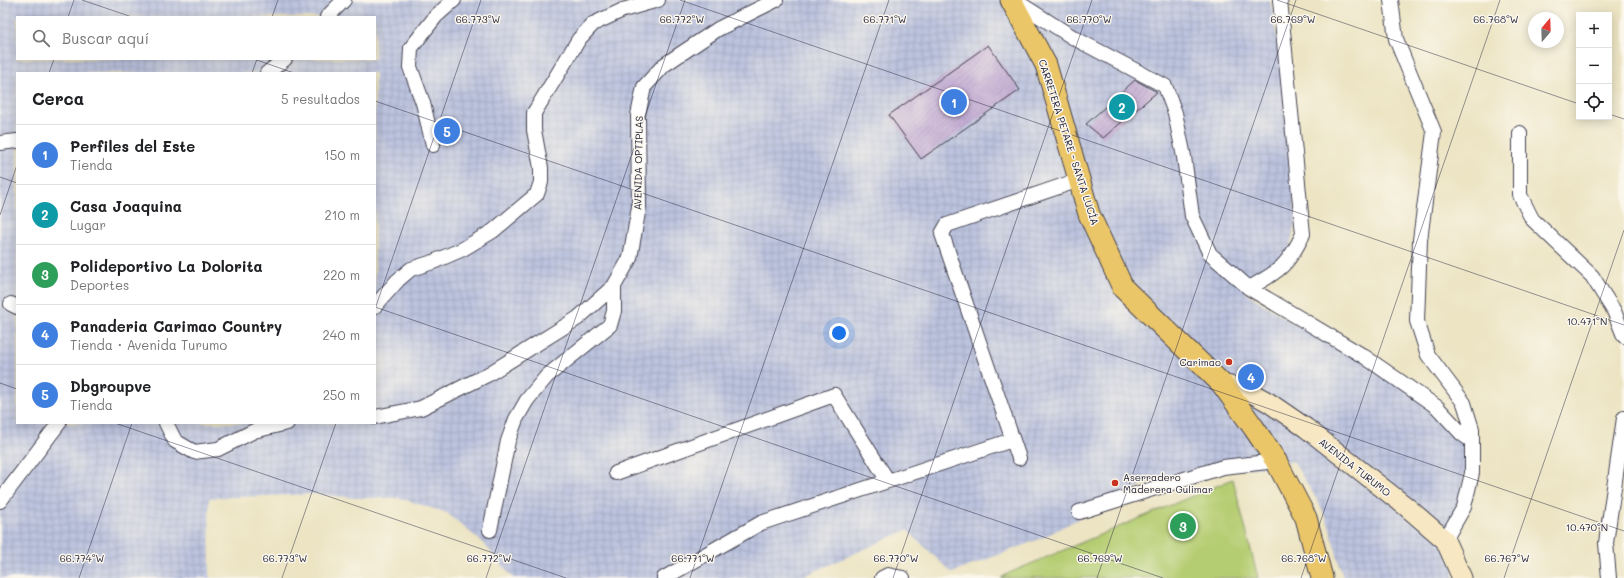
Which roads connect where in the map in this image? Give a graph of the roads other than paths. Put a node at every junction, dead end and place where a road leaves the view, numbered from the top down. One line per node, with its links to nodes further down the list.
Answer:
1 (344, 0): 8 (street)
2 (454, 0): 14 (street)
3 (658, 0): 18 (street)
4 (776, 0): 16 (street, AVENIDA OPTIPLAS)
5 (1013, 0): 15 (main road, CARRETERA PETARE - SANTA LUCÍA); 17 (street)
6 (1280, 0): 17 (street)
7 (1391, 0): 27 (street)
8 (328, 16)
9 (284, 60): 10 (street)
10 (268, 72)
11 (1520, 133): 19 (street)
12 (16, 141): 13 (street)
13 (0, 143)
14 (433, 145)
15 (1079, 180): 20 (main road, CARRETERA PETARE - SANTA LUCÍA); 26 (street)
16 (614, 286): 21 (street, AVENIDA OPTIPLAS); 34 (street)
17 (1249, 288): 27 (street)
18 (376, 305)
19 (1624, 336)
20 (1222, 384): 29 (main road, CARRETERA PETARE - SANTA LUCÍA); 35 (street, AVENIDA TURUMO)
21 (376, 418)
22 (1624, 418): 41 (street)
23 (58, 424): 32 (street)
24 (166, 424): 25 (street)
25 (284, 424)
26 (1012, 440): 28 (street); 31 (street)
27 (1472, 441): 35 (street)
28 (1019, 458)
29 (1276, 461): 33 (street); 39 (main road, CARRETERA PETARE - SANTA LUCÍA)
30 (616, 473): 31 (street)
31 (888, 481): 36 (street)
32 (0, 501)
33 (1079, 512)
34 (490, 530)
35 (1445, 540): 40 (street, AVENIDA TURUMO)
36 (664, 578)
37 (882, 578): 38 (street)
38 (903, 578)
39 (1322, 578)
40 (1462, 578)
41 (1609, 578)

